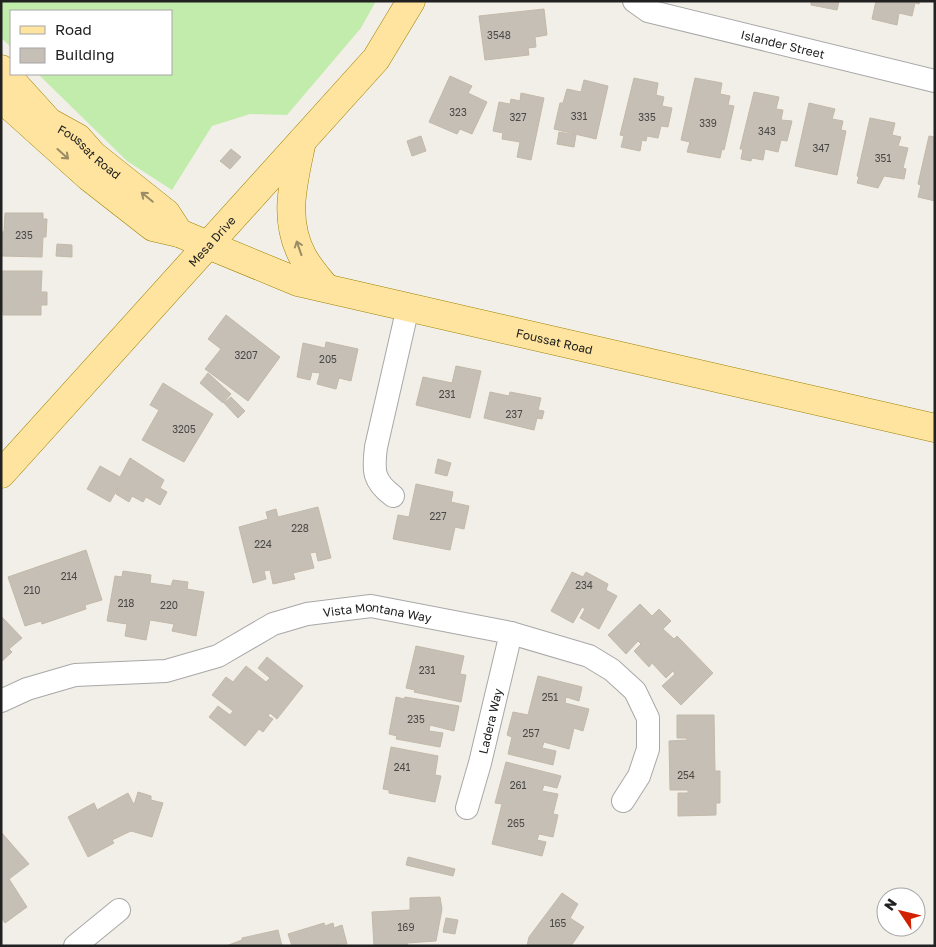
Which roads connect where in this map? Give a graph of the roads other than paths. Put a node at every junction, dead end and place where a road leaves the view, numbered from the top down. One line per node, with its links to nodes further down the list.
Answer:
1 (411, 1): 6 (main road, Mesa Drive)
2 (634, 1): 4 (street, Islander Street)
3 (1, 68): 7 (main road, Foussat Road, one-way to 3)
4 (935, 80)
5 (1, 98): 7 (main road, Foussat Road, one-way to 7)
6 (302, 140): 8 (main road, Mesa Drive); 9 (main road, one-way to 6)
7 (179, 233): 8 (main road, Foussat Road)
8 (206, 245): 9 (main road, Foussat Road); 12 (main road, Mesa Drive)
9 (326, 288): 10 (main road, Foussat Road)
10 (408, 307): 11 (main road, Foussat Road); 13 (street)
11 (935, 428)
12 (1, 474)
13 (393, 496)
14 (511, 633): 15 (street, Vista Montana Way); 16 (street, Vista Montana Way); 17 (street, Ladera Way)
15 (1, 701)
16 (623, 801)
17 (467, 808)
18 (119, 910): 19 (street)
19 (75, 946)

